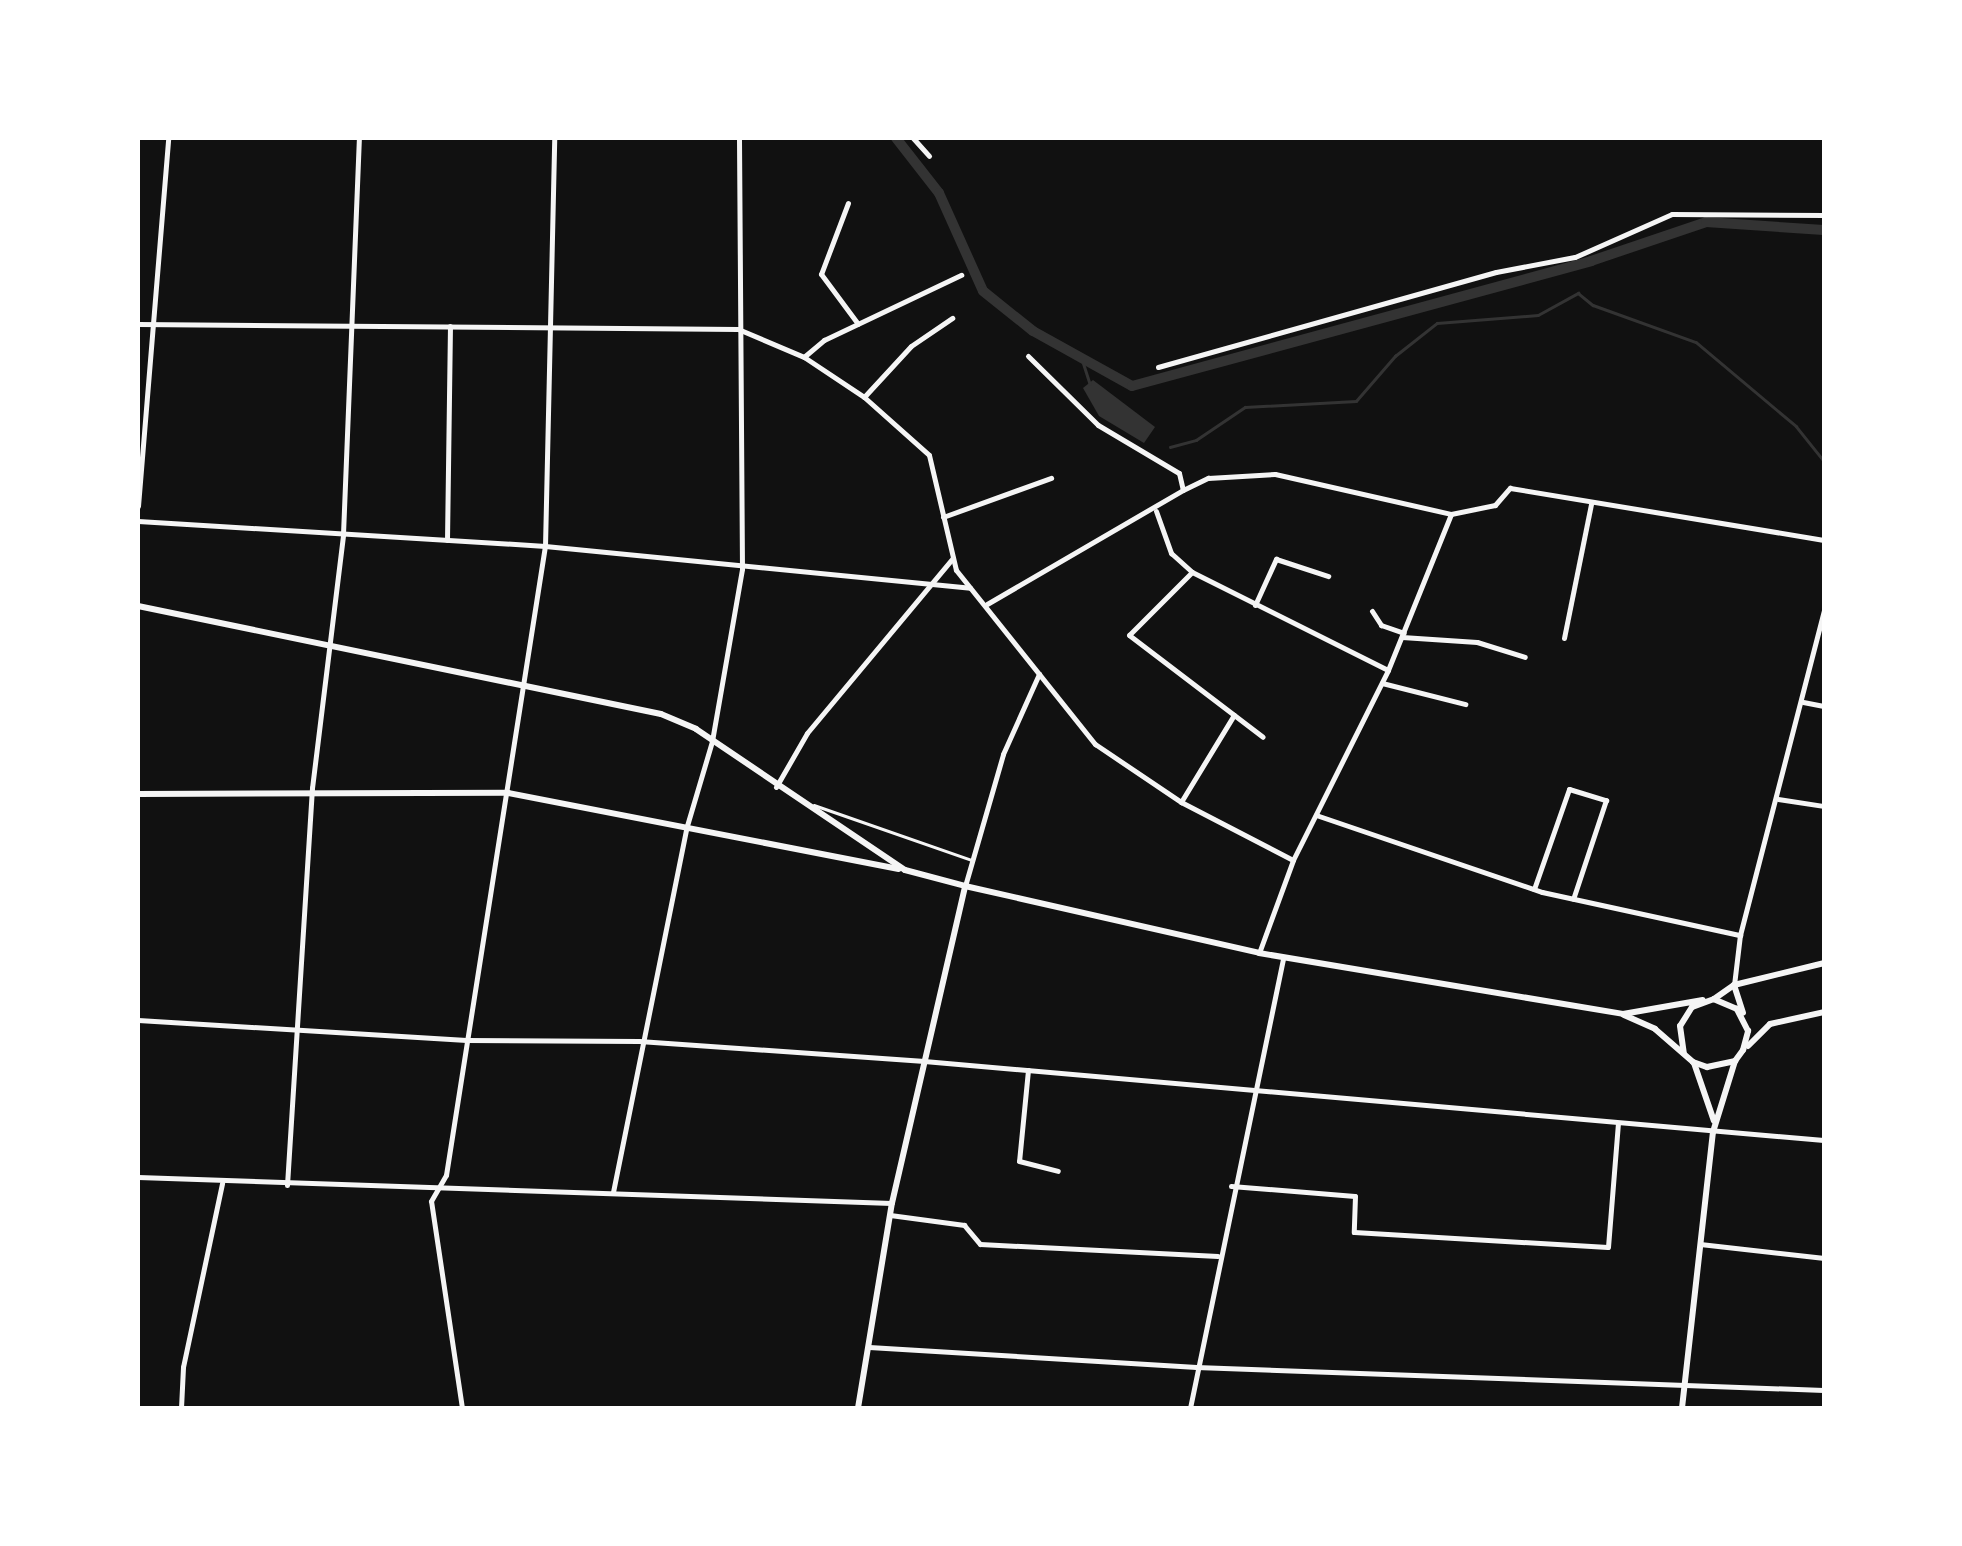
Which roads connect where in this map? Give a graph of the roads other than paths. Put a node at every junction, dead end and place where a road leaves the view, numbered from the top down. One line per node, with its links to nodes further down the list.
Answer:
1 (168, 138): 12 (street)
2 (359, 138): 13 (street)
3 (554, 138): 17 (street)
4 (739, 138): 16 (street)
5 (913, 138): 6 (street)
6 (929, 156)
7 (848, 203): 14 (street)
8 (1824, 215): 20 (street)
9 (962, 275): 14 (street)
10 (952, 318): 21 (street)
11 (138, 324): 12 (street)
12 (154, 324): 13 (street); 25 (street)
13 (356, 324): 15 (street); 30 (street)
14 (858, 324): 19 (street)
15 (450, 326): 17 (street); 31 (street)
16 (738, 328): 17 (street); 19 (street); 35 (street)
17 (554, 329): 33 (street)
18 (1028, 356): 23 (street)
19 (804, 357): 21 (street)
20 (1158, 367)
21 (864, 397): 28 (street)
22 (1051, 478): 28 (street)
23 (1183, 490): 26 (street); 27 (street)
24 (1590, 504): 27 (street); 32 (street); 46 (street)
25 (138, 506)
26 (1156, 511): 36 (street); 40 (street)
27 (1451, 514): 45 (street)
28 (942, 517): 34 (street)
29 (138, 521): 30 (street)
30 (343, 534): 31 (street); 47 (street)
31 (447, 540): 33 (street)
32 (1824, 540)
33 (545, 546): 35 (street); 52 (street)
34 (952, 558): 38 (street); 39 (street)
35 (742, 569): 38 (street); 58 (street)
36 (1192, 572): 41 (street); 56 (street)
37 (1328, 576): 41 (street)
38 (930, 585): 39 (street); 59 (street)
39 (973, 588): 40 (street)
40 (987, 604): 50 (street)
41 (1255, 605): 49 (street)
42 (138, 606): 47 (street)
43 (1372, 611): 45 (street)
44 (1824, 611): 53 (street)
45 (1403, 635): 48 (street); 49 (street)
46 (1564, 638)
47 (331, 643): 52 (street); 60 (street)
48 (1525, 657)
49 (1388, 670): 51 (street)
50 (1039, 674): 64 (street); 69 (street)
51 (1382, 683): 54 (street); 67 (street)
52 (526, 686): 58 (street); 61 (street)
53 (1802, 702): 55 (street); 63 (street)
54 (1465, 704)
55 (1824, 706)
56 (1234, 716): 57 (street); 64 (street)
57 (1263, 737)
58 (712, 741): 59 (street); 68 (street)
59 (776, 787): 65 (street)
60 (312, 788): 61 (street); 62 (street); 86 (street)
61 (508, 793): 68 (street); 87 (street)
62 (138, 794)
63 (1778, 799): 66 (street); 75 (street)
64 (1182, 802): 70 (street)
65 (803, 806): 69 (lane); 71 (street)
66 (1824, 806)
67 (1316, 816): 70 (street); 73 (street)
68 (686, 829): 71 (street); 88 (street)
69 (973, 860): 72 (street)
70 (1293, 860): 76 (street)
71 (905, 870): 72 (street)
72 (965, 886): 76 (street); 91 (street)
73 (1534, 889): 74 (street); 74 (street)
74 (1574, 899): 75 (street)
75 (1740, 934): 79 (street)
76 (1260, 952): 77 (street)
77 (1282, 957): 83 (street); 95 (street)
78 (1824, 963): 79 (street)
79 (1734, 985): 80 (street); 85 (street)
80 (1714, 999): 81 (street); 85 (street)
81 (1703, 1000): 83 (street); 90 (street)
82 (1824, 1012): 89 (street)
83 (1623, 1014): 90 (street)
84 (138, 1020): 86 (street)
85 (1747, 1026): 89 (street)
86 (298, 1031): 87 (street); 102 (street)
87 (466, 1040): 88 (street); 104 (street)
88 (640, 1041): 91 (street); 105 (street)
89 (1743, 1050): 92 (street)
90 (1684, 1053): 93 (street)
91 (924, 1061): 94 (street); 106 (street)
92 (1735, 1061): 93 (street); 97 (street)
93 (1694, 1062): 97 (street)
94 (1028, 1070): 95 (street); 99 (street)
95 (1252, 1091): 96 (street); 103 (street)
96 (1618, 1123): 97 (street); 103 (street)
97 (1714, 1128): 98 (street); 108 (street)
98 (1824, 1140)
99 (1058, 1171)
100 (138, 1178): 101 (street)
101 (222, 1183): 102 (street); 115 (street)
102 (287, 1184): 104 (street)
103 (1230, 1186): 109 (street)
104 (440, 1189): 105 (street); 116 (street)
105 (613, 1192): 106 (street)
106 (892, 1203): 107 (street)
107 (890, 1215): 109 (street); 111 (street)
108 (1700, 1244): 110 (street); 113 (street)
109 (1218, 1256): 112 (street)
110 (1824, 1258)
111 (866, 1347): 112 (street); 117 (street)
112 (1196, 1367): 113 (street); 118 (street)
113 (1685, 1384): 114 (street); 119 (street)
114 (1824, 1390)
115 (181, 1408)
116 (462, 1408)
117 (858, 1408)
118 (1190, 1408)
119 (1682, 1408)

